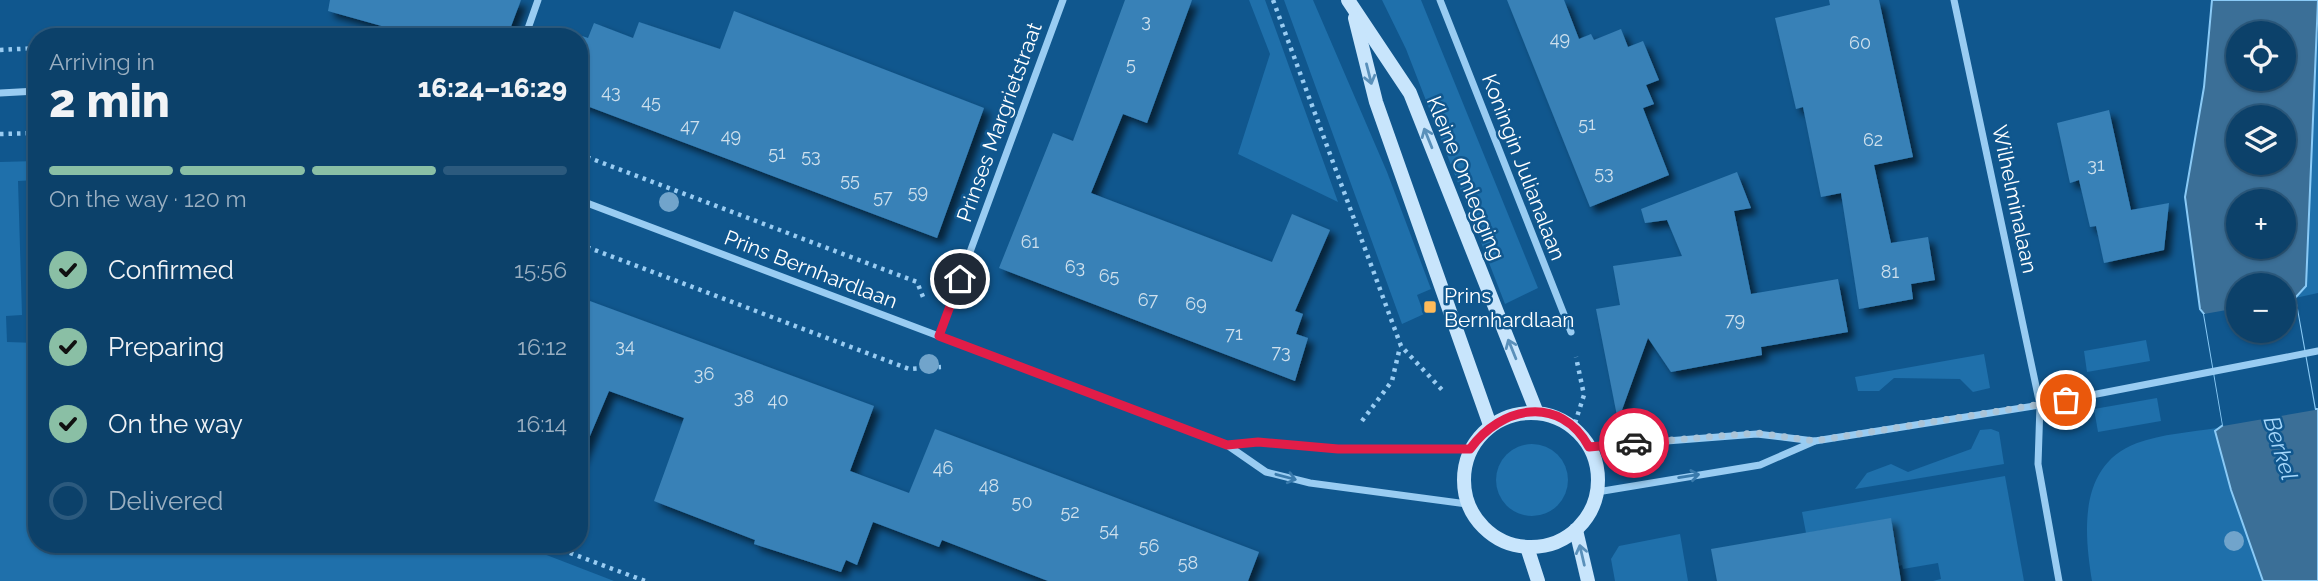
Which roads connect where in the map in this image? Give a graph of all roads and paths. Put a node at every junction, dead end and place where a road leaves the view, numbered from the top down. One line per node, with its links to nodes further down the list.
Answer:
1 (538, 0): 7 (street)
2 (1063, 0): 19 (street, Prinses Margrietstraat)
3 (1273, 0): 20 (path)
4 (1440, 0): 18 (street, Koningin Julianalaan)
5 (1954, 0): 23 (street, Wilhelminalaan)
6 (1350, 4): 24 (street, Kleine Omlegging, one-way to 6); 27 (street, Kleine Omlegging, one-way to 27)
7 (528, 28)
8 (28, 48): 9 (path)
9 (0, 50)
10 (28, 91): 11 (street)
11 (0, 93)
12 (28, 133): 13 (path)
13 (0, 134)
14 (588, 157): 17 (path, Prins Bernhardlaan)
15 (588, 203): 19 (street, Prins Bernhardlaan)
16 (588, 247): 22 (path)
17 (917, 282)
18 (1571, 332): 26 (path)
19 (939, 336): 29 (street, Prins Bernhardlaan)
20 (1401, 346): 25 (path); 27 (path)
21 (2317, 351): 23 (street)
22 (909, 369)
23 (2040, 405): 28 (street); 40 (street, Wilhelminalaan)
24 (1537, 412): 26 (street); 27 (street)
25 (1356, 424)
26 (1574, 427): 30 (street)
27 (1486, 429): 31 (street)
28 (1815, 441): 30 (street); 32 (street, one-way to 28)
29 (1227, 445): 31 (street, Prins Bernhardlaan); 33 (street, Prins Bernhardlaan, one-way to 33)
30 (1589, 447): 32 (street)
31 (1470, 449): 33 (street)
32 (1597, 492): 34 (street)
33 (1467, 503): 35 (street)
34 (1576, 530): 35 (street); 39 (street, one-way to 34)
35 (1527, 547): 38 (street)
36 (570, 553): 37 (path)
37 (645, 581)
38 (1538, 581)
39 (1588, 581)
40 (2059, 581)

